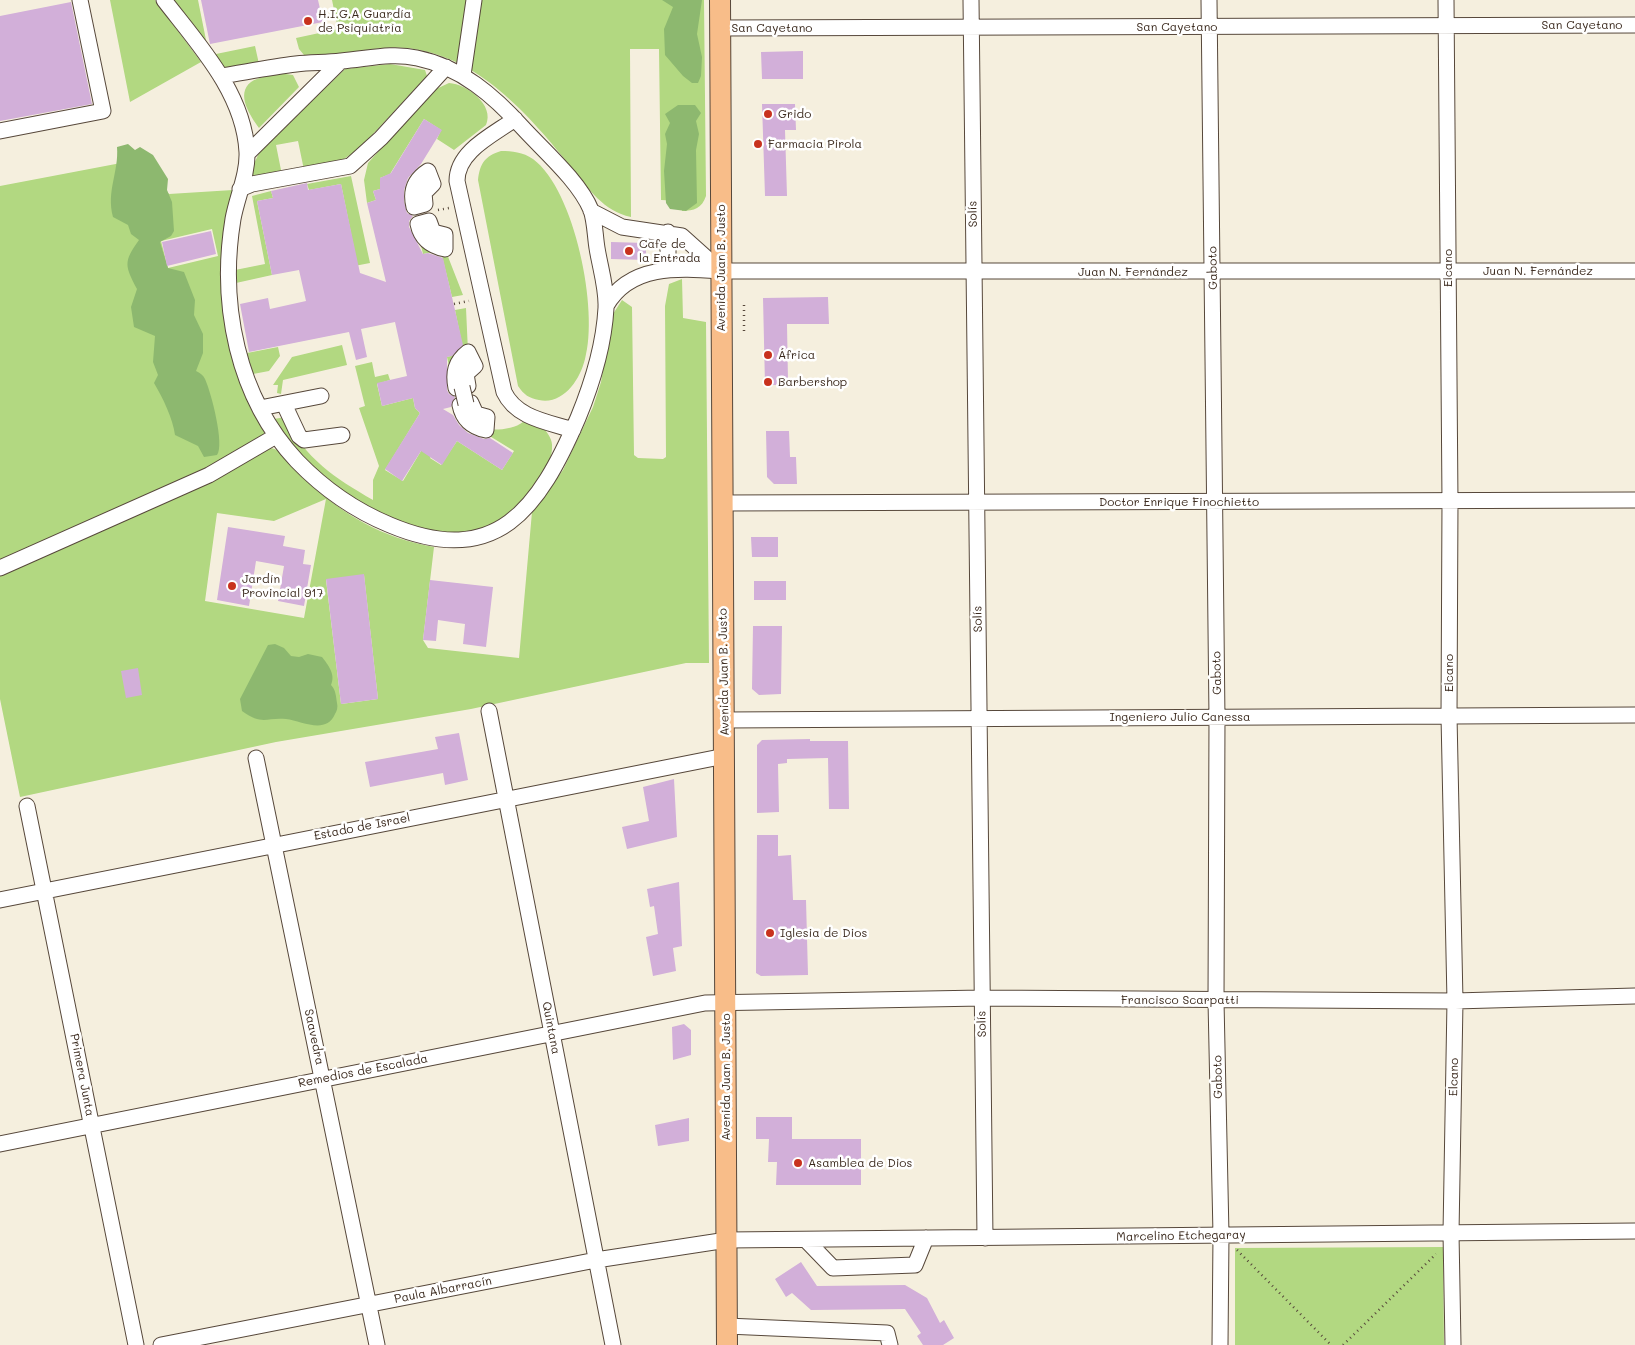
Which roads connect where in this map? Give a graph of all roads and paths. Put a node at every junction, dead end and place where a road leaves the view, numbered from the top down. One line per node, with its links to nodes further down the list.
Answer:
1 (80, 0): 18 (street)
2 (164, 0): 16 (street)
3 (474, 0): 15 (street)
4 (720, 0): 11 (main road, Avenida Juan B. Justo)
5 (971, 0): 12 (street, Solís)
6 (1209, 0): 10 (street, Gaboto)
7 (1446, 0): 9 (street, Elcano)
8 (1635, 25): 9 (street, San Cayetano)
9 (1446, 26): 10 (street, San Cayetano); 32 (street, Elcano)
10 (1209, 27): 12 (street, San Cayetano); 31 (street, Gaboto)
11 (720, 28): 12 (street, San Cayetano); 30 (main road, Avenida Juan B. Justo)
12 (971, 28): 33 (street, Solís)
13 (341, 61): 14 (street); 16 (street); 19 (street)
14 (446, 67): 15 (street); 20 (street)
15 (463, 75): 17 (street)
16 (221, 76): 19 (street)
17 (514, 118): 25 (street); 44 (street)
18 (0, 131)
19 (247, 154): 24 (street)
20 (343, 167): 22 (street); 24 (street)
21 (430, 178): 27 (street)
22 (306, 181)
23 (284, 185): 24 (street)
24 (246, 187): 42 (street)
25 (591, 211): 26 (street); 37 (street)
26 (668, 232): 28 (street); 30 (street)
27 (445, 242)
28 (668, 269): 30 (street, Juan N. Fernández); 37 (street, Juan N. Fernández)
29 (1635, 270): 32 (street, Juan N. Fernández)
30 (721, 271): 33 (street, Juan N. Fernández); 51 (main road, Avenida Juan B. Justo)
31 (1213, 271): 32 (street, Juan N. Fernández); 33 (street, Juan N. Fernández); 50 (street, Gaboto)
32 (1448, 271): 47 (street, Elcano)
33 (974, 272): 49 (street, Solís)
34 (464, 302): 35 (path)
35 (454, 304)
36 (744, 305): 38 (path)
37 (606, 306): 44 (street)
38 (744, 335)
39 (472, 359): 43 (street, bridge)
40 (321, 396): 41 (street)
41 (284, 404): 42 (street); 45 (street)
42 (260, 408): 46 (street)
43 (486, 424)
44 (573, 430): 46 (street)
45 (342, 435)
46 (276, 436): 52 (street)
47 (1450, 500): 48 (street, Doctor Enrique Finochietto); 50 (street, Doctor Enrique Finochietto); 55 (street, Elcano)
48 (1635, 500)
49 (976, 502): 50 (street, Doctor Enrique Finochietto); 51 (street, Doctor Enrique Finochietto); 57 (street, Solís)
50 (1215, 502): 56 (street, Gaboto)
51 (723, 503): 58 (main road, Avenida Juan B. Justo)
52 (0, 568)
53 (489, 711): 61 (street, Quintana)
54 (1635, 715): 55 (street, Ingeniero Julio Canessa)
55 (1449, 716): 56 (street, Ingeniero Julio Canessa); 69 (street, Elcano)
56 (1217, 717): 57 (street, Ingeniero Julio Canessa); 68 (street, Gaboto)
57 (979, 718): 58 (street, Ingeniero Julio Canessa); 67 (street, Solís)
58 (725, 720): 59 (main road, Avenida Juan B. Justo)
59 (725, 756): 61 (street, Estado de Israel); 70 (main road, Avenida Juan B. Justo)
60 (256, 758): 63 (street, Saavedra)
61 (506, 799): 63 (street, Estado de Israel); 71 (street, Quintana)
62 (27, 806): 64 (street, Primera Junta)
63 (274, 845): 64 (street, Estado de Israel); 72 (street, Saavedra)
64 (45, 891): 65 (street, Estado de Israel); 73 (street, Primera Junta)
65 (0, 900)
66 (1635, 996): 69 (street, Francisco Scarpatti)
67 (982, 998): 68 (street, Francisco Scarpatti); 70 (street, Francisco Scarpatti); 79 (street, Solís)
68 (1216, 1001): 69 (street, Francisco Scarpatti); 77 (street, Gaboto)
69 (1455, 1001): 76 (street, Elcano)
70 (726, 1002): 71 (street, Remedios de Escalada); 80 (main road, Avenida Juan B. Justo)
71 (552, 1033): 72 (street, Remedios de Escalada); 82 (street, Quintana)
72 (322, 1079): 73 (street, Remedios de Escalada); 83 (street, Saavedra)
73 (92, 1125): 74 (street, Remedios de Escalada); 85 (street, Primera Junta)
74 (0, 1144)
75 (1635, 1231): 76 (street, Marcelino Etchegaray)
76 (1451, 1233): 77 (street, Marcelino Etchegaray); 92 (path); 93 (street, Elcano)
77 (1221, 1235): 79 (street, Marcelino Etchegaray); 90 (street, Gaboto); 91 (path)
78 (926, 1238): 79 (street, Marcelino Etchegaray); 81 (street, Marcelino Etchegaray); 81 (street)
79 (985, 1238)
80 (727, 1240): 81 (street, Marcelino Etchegaray); 82 (street, Paula Albarracín); 84 (main road, Avenida Juan B. Justo)
81 (806, 1240)
82 (596, 1260): 83 (street, Paula Albarracín); 88 (street, Quintana)
83 (369, 1304): 86 (street, Paula Albarracín); 87 (street, Saavedra)
84 (727, 1336): 89 (street)
85 (136, 1345)
86 (161, 1345)
87 (377, 1345)
88 (613, 1345)
89 (890, 1345)
90 (1220, 1345)
91 (1331, 1345)
92 (1344, 1345)
93 (1453, 1345)

